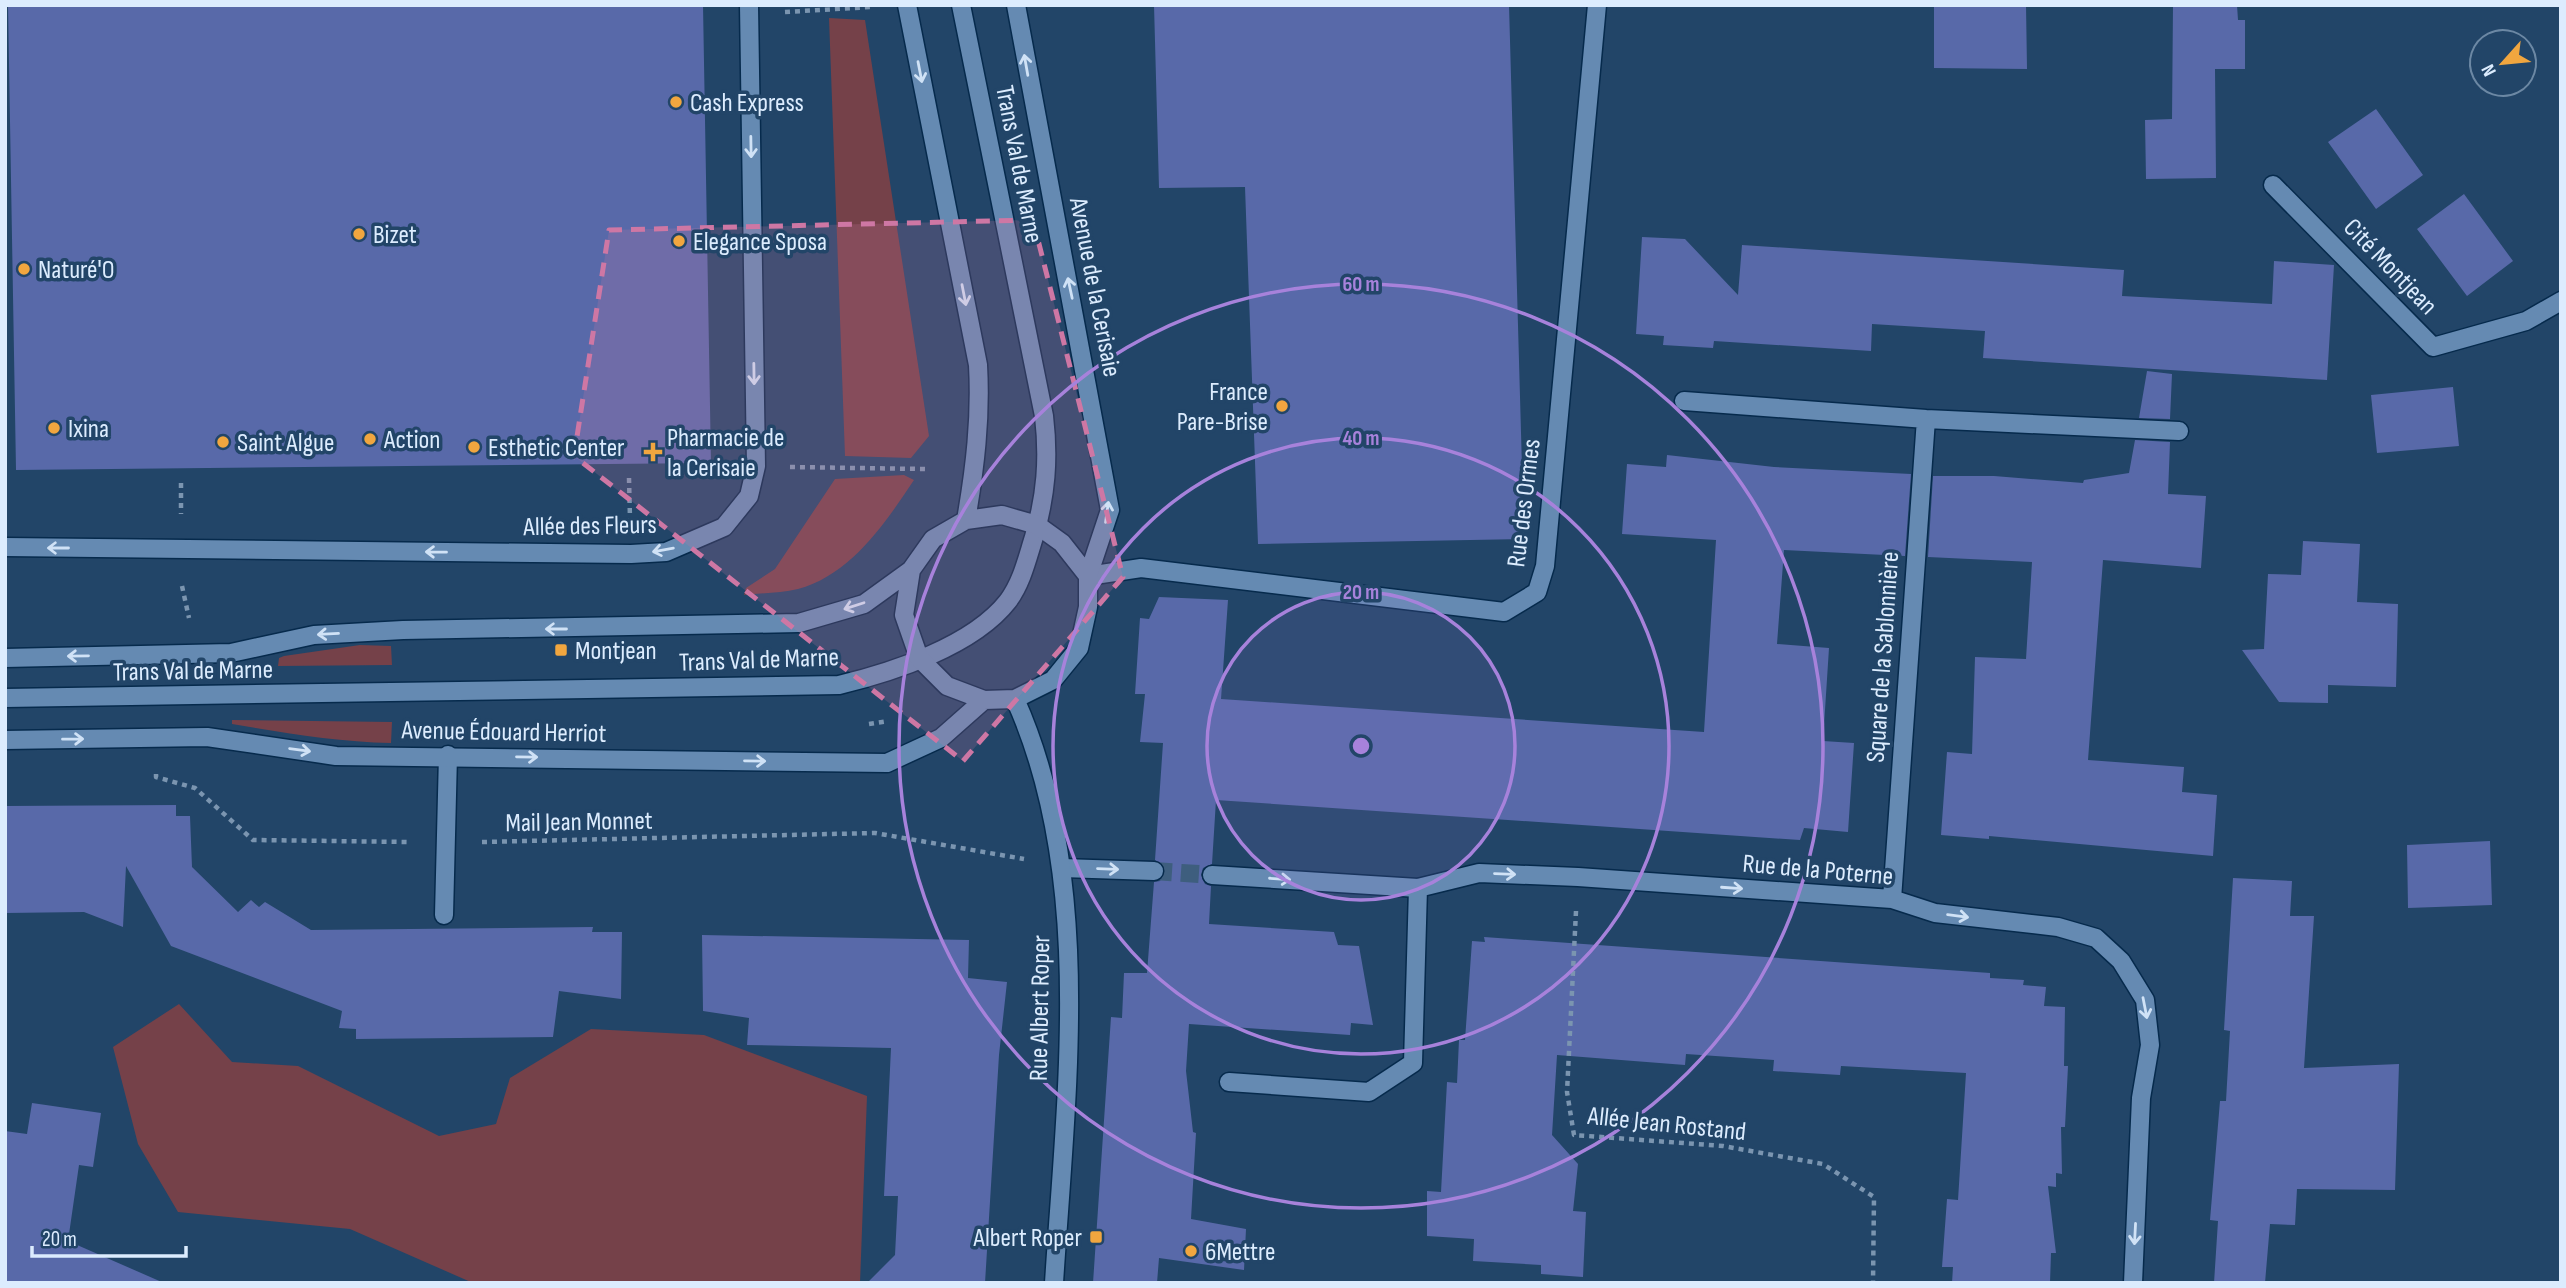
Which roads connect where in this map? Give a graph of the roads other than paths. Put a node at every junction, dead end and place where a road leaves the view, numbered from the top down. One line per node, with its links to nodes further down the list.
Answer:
1 (961, 5): 12 (street, Trans Val de Marne)
2 (1016, 5): 15 (street, Avenue de la Cerisaie, one-way to 2)
3 (1597, 5): 15 (street, Rue des Ormes)
4 (907, 6): 11 (street, one-way to 11)
5 (749, 9): 13 (street, Allée des Fleurs, one-way to 13)
6 (2273, 185): 7 (street, Cité Montjean)
7 (2561, 301)
8 (1685, 401): 9 (street)
9 (1926, 419): 10 (street); 27 (street, Square de la Sablonnière)
10 (2179, 431)
11 (966, 520): 12 (street); 14 (street)
12 (1037, 525): 15 (street); 17 (street, Trans Val de Marne)
13 (5, 547)
14 (911, 570): 16 (street, one-way to 16); 17 (street)
15 (1088, 576): 19 (street, Avenue de la Cerisaie)
16 (5, 658)
17 (919, 658): 18 (street, Trans Val de Marne); 20 (street)
18 (5, 698)
19 (1015, 699): 20 (street); 23 (street, Rue Albert Roper)
20 (984, 700): 22 (street, Avenue Édouard Herriot, one-way to 20)
21 (5, 740): 22 (street, Avenue Édouard Herriot, one-way to 22)
22 (448, 755): 28 (street)
23 (1062, 867): 24 (street, one-way to 24); 30 (street, Rue Albert Roper)
24 (1154, 871)
25 (1212, 874): 26 (street, Rue de la Poterne, one-way to 26)
26 (1418, 888): 27 (street, Rue de la Poterne, one-way to 27); 29 (street)
27 (1892, 899): 31 (street, Rue de la Poterne, one-way to 31)
28 (444, 915)
29 (1229, 1082)
30 (1054, 1283)
31 (2133, 1283)

